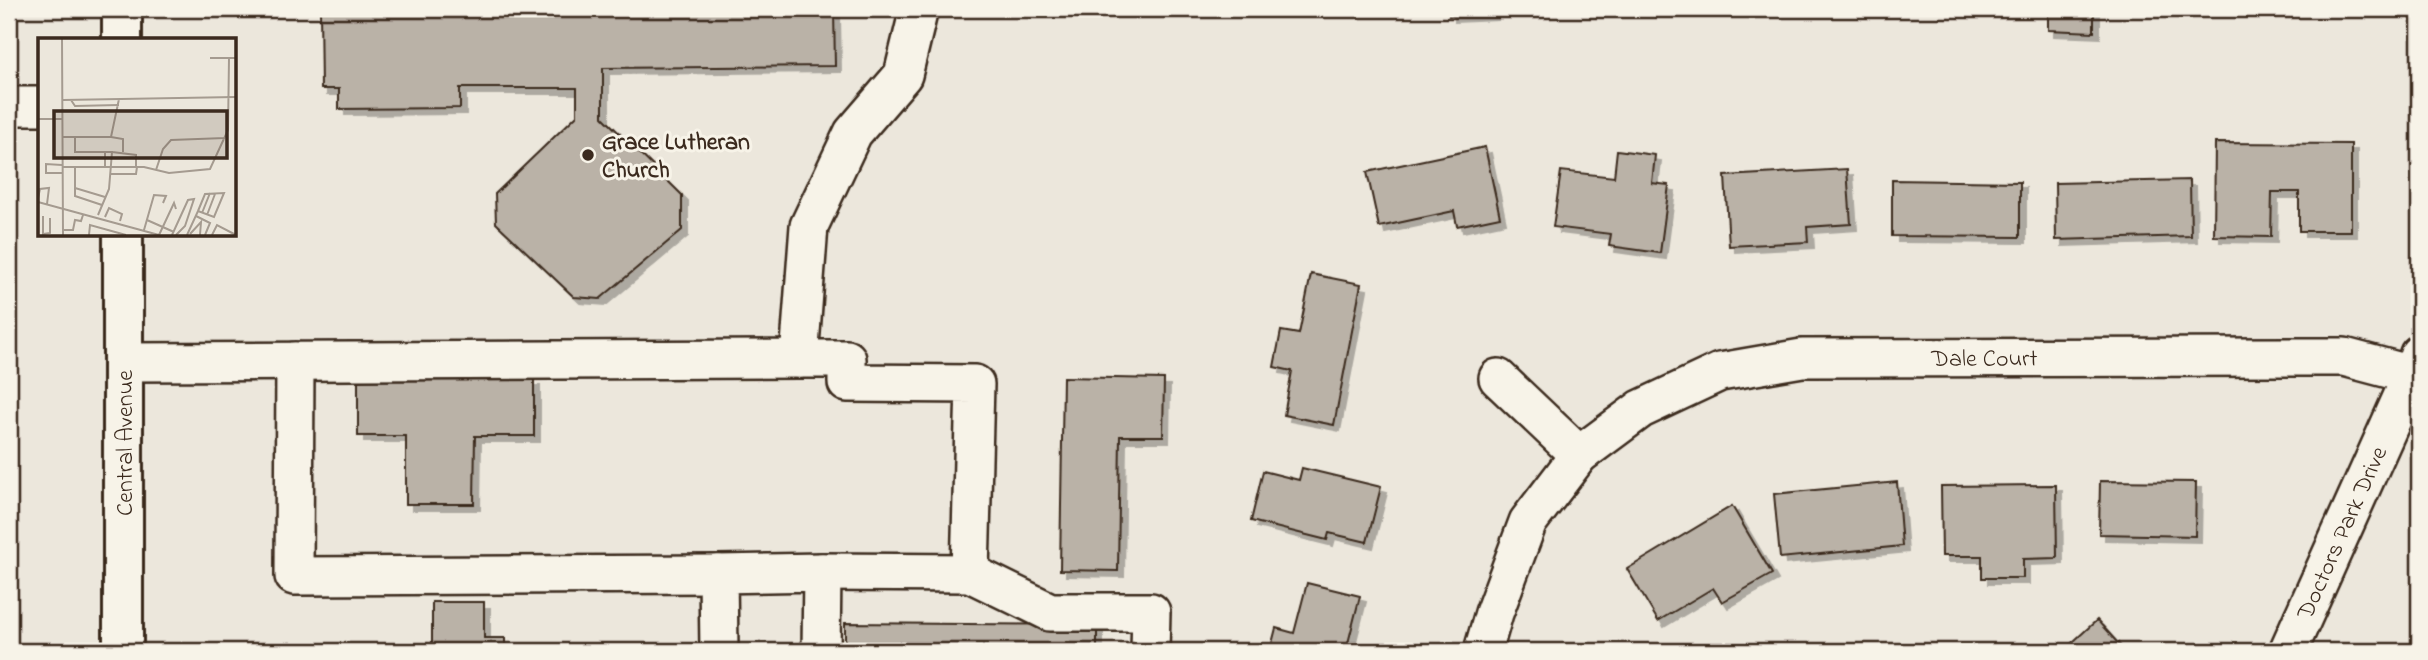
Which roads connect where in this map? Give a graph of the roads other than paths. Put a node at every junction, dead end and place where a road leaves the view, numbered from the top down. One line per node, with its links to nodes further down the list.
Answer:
1 (122, 9): 3 (main road)
2 (919, 9): 7 (street)
3 (122, 38)
4 (9, 106): 5 (street)
5 (38, 106)
6 (123, 236): 9 (main road, Central Avenue)
7 (799, 359): 8 (street); 15 (street)
8 (295, 361): 9 (street); 16 (street)
9 (124, 362): 17 (main road, Central Avenue)
10 (2415, 364): 12 (street, Doctors Park Drive); 13 (street, Dale Court)
11 (1498, 378): 13 (street)
12 (2406, 422): 22 (street, Doctors Park Drive)
13 (1579, 455): 21 (street, Dale Court)
14 (822, 572): 15 (street); 16 (street); 19 (street)
15 (970, 573): 20 (street)
16 (718, 574): 18 (street)
17 (123, 651)
18 (719, 651)
19 (821, 651)
20 (1150, 651)
21 (1483, 651)
22 (2288, 651)

